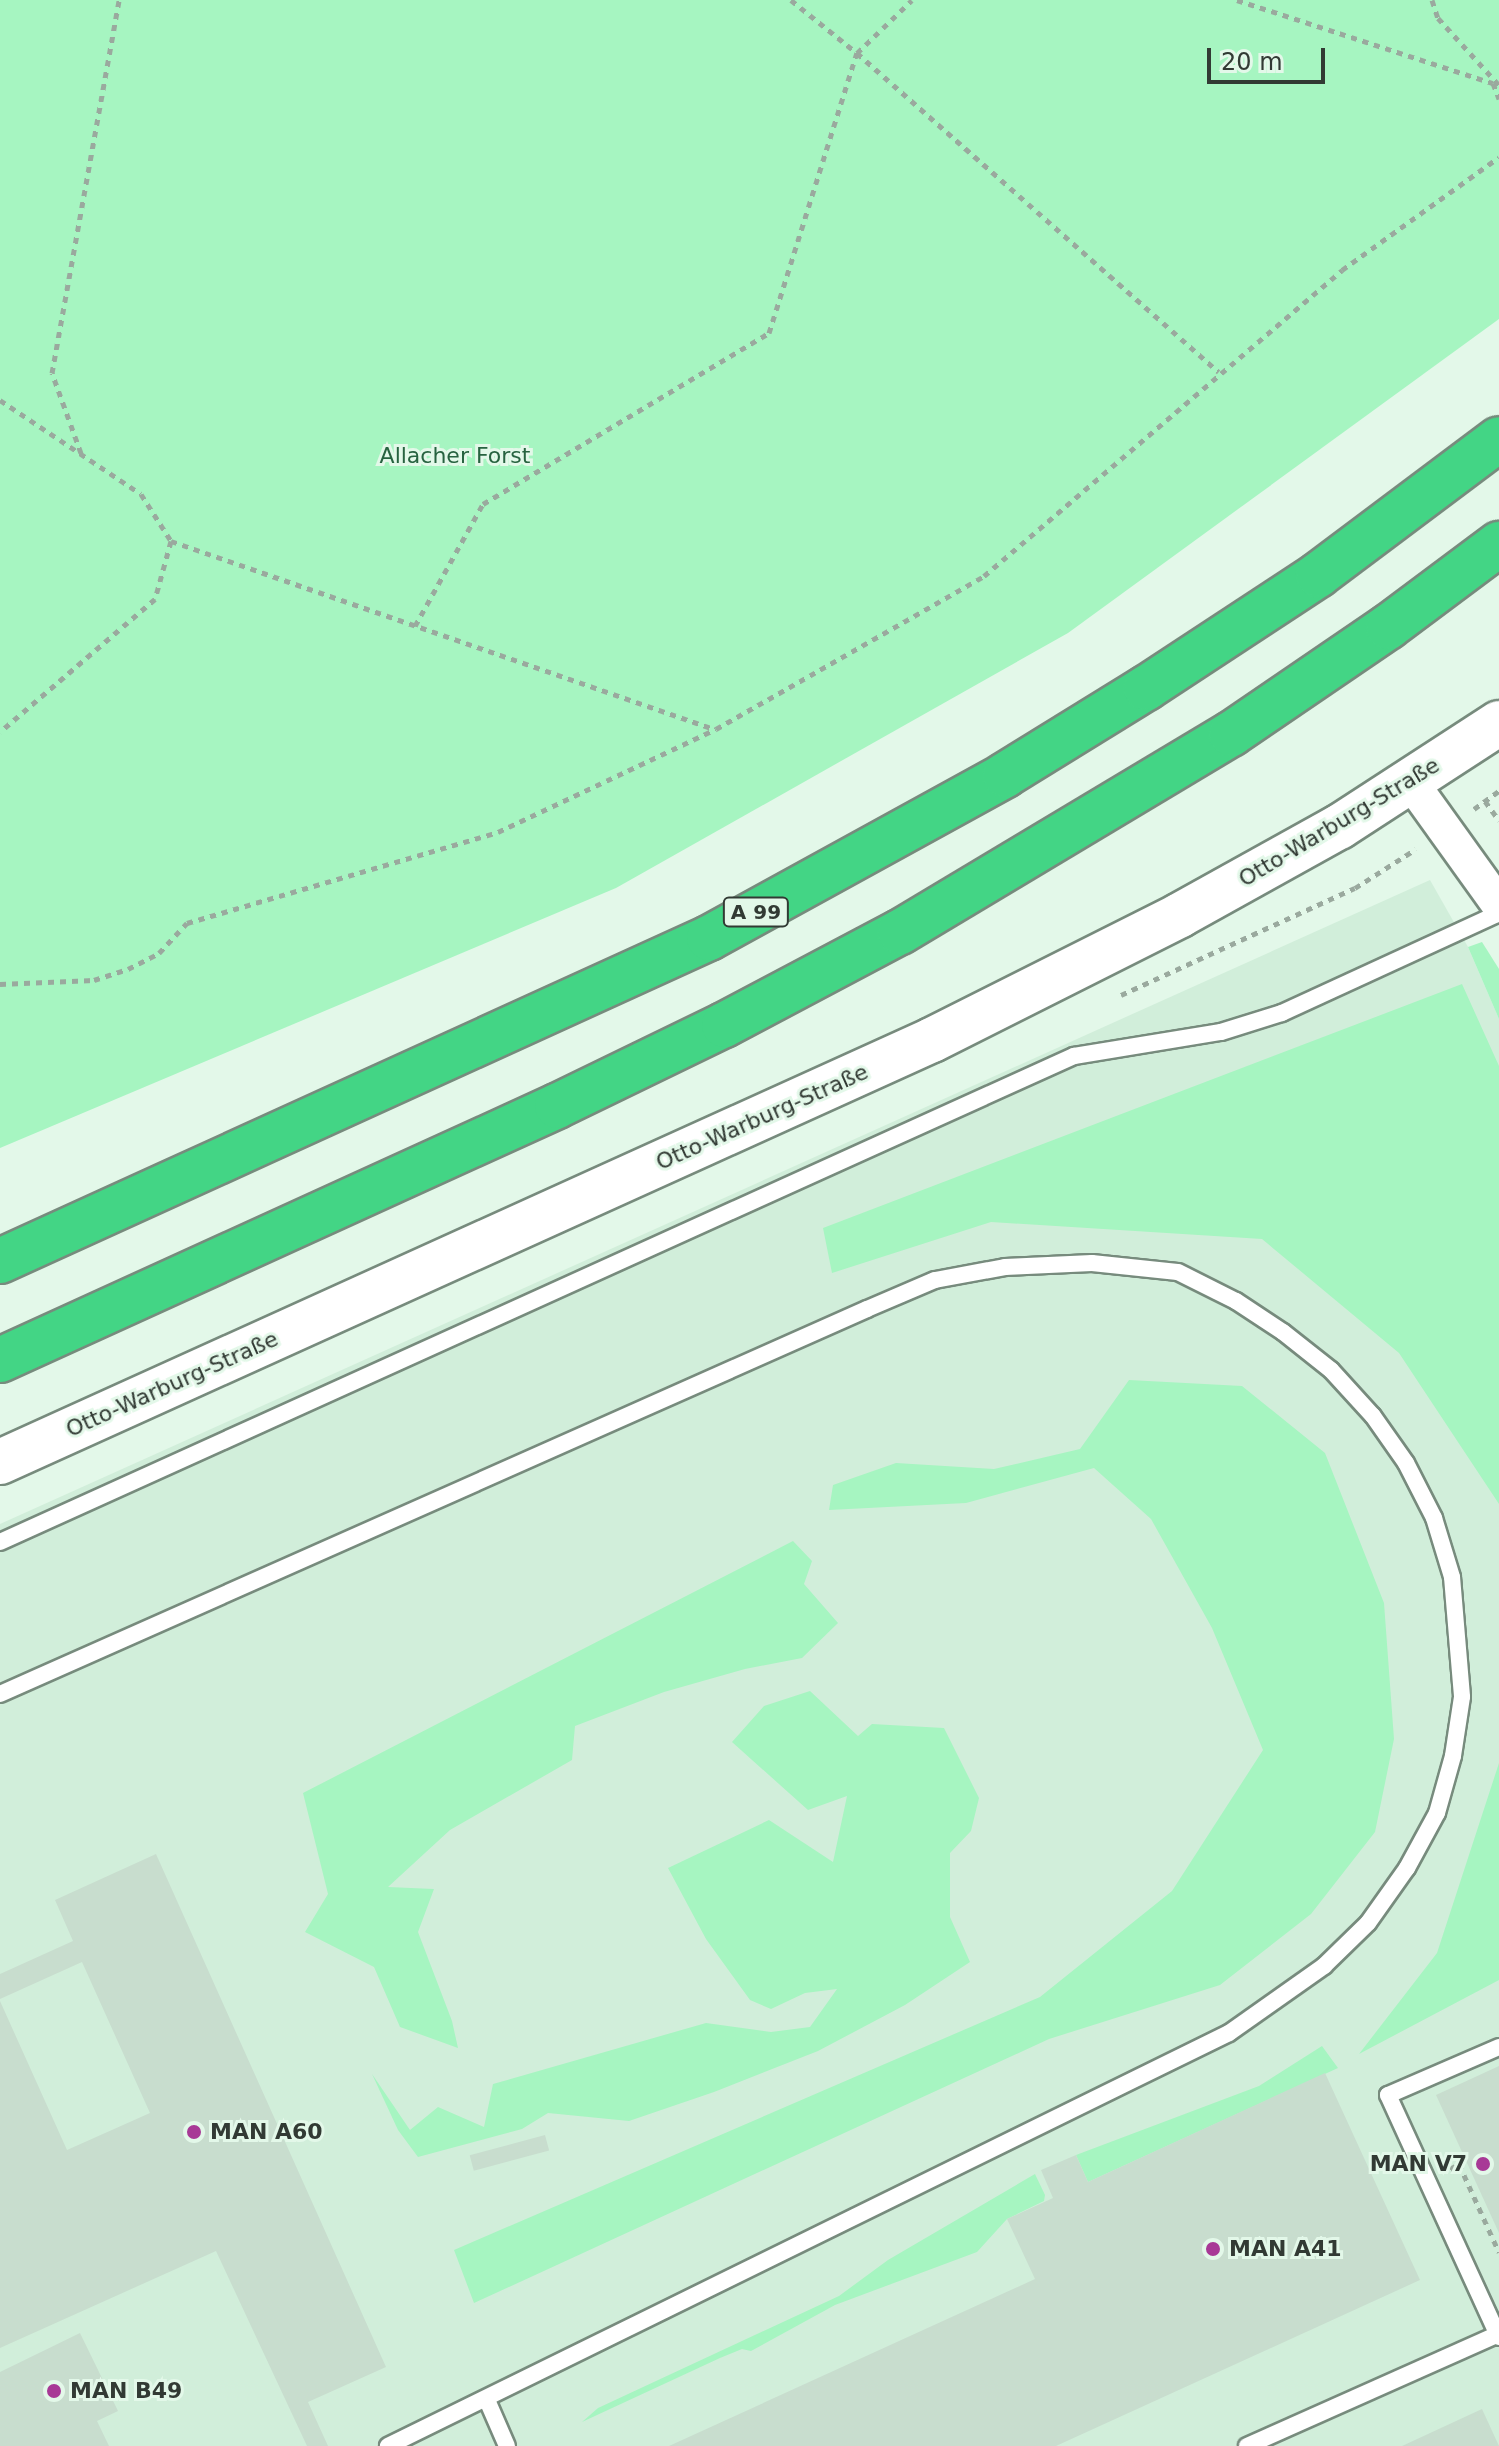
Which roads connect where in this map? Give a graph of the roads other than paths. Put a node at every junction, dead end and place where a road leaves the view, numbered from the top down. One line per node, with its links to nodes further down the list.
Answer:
1 (1499, 439): 7 (highway, A 99)
2 (1499, 544): 8 (highway)
3 (1499, 723): 4 (main road, Otto-Warburg-Straße)
4 (1410, 781): 5 (street); 9 (main road, Otto-Warburg-Straße)
5 (1499, 905)
6 (1499, 913): 10 (lane)
7 (0, 1261)
8 (0, 1360)
9 (0, 1462)
10 (0, 1542)
11 (0, 1694): 14 (lane)
12 (1499, 2047): 13 (lane)
13 (1498, 2336): 17 (lane)
14 (487, 2400): 15 (lane); 16 (lane)
15 (388, 2446)
16 (507, 2446)
17 (1247, 2446)

